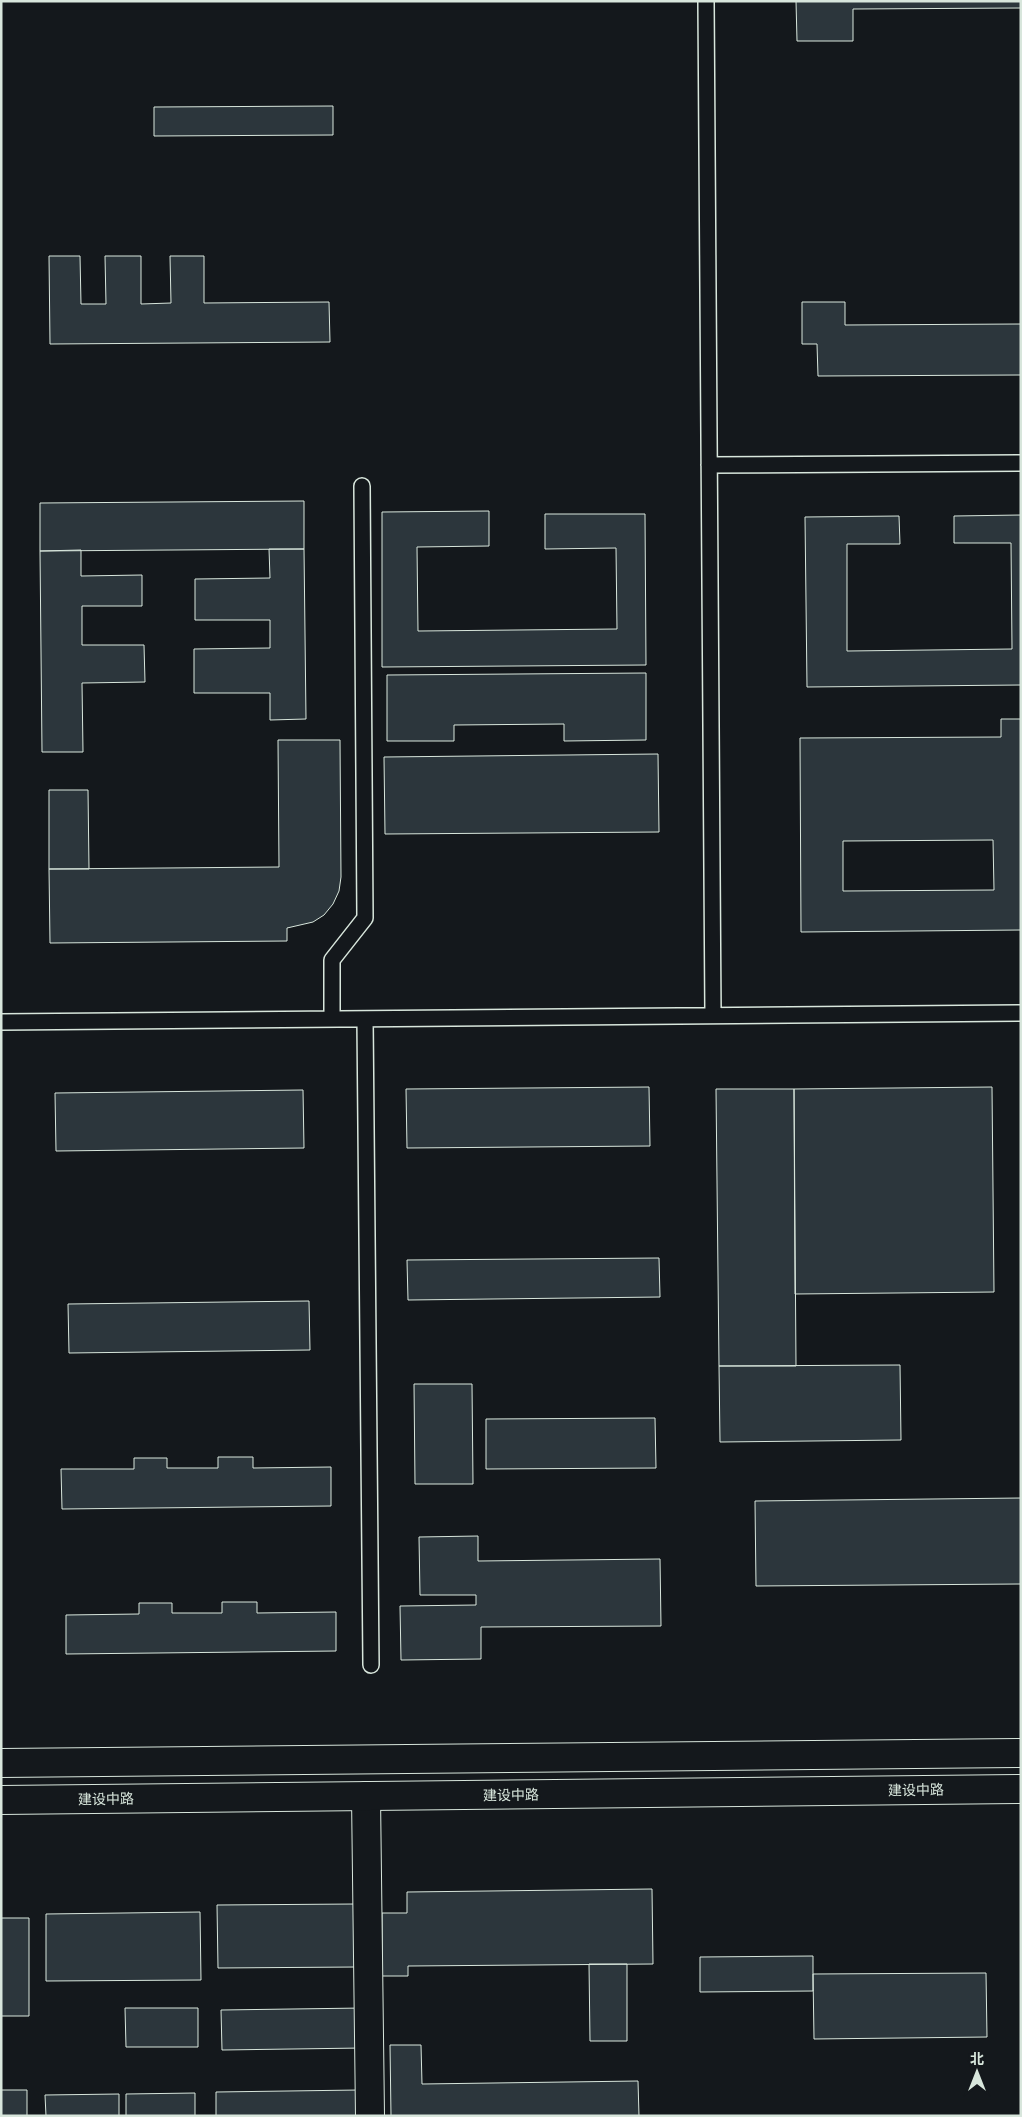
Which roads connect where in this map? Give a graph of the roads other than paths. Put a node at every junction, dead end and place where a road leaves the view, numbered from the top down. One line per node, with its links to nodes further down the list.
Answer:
1 (706, 1): 3 (lane)
2 (1021, 463): 3 (lane)
3 (710, 465): 6 (lane)
4 (362, 486): 7 (lane)
5 (1021, 1012): 6 (lane)
6 (713, 1015): 8 (lane)
7 (332, 1019): 8 (lane); 9 (lane)
8 (365, 1019): 10 (lane)
9 (1, 1022)
10 (371, 1665)
11 (1021, 1753): 12 (main road)
12 (1, 1763)
13 (1021, 1789): 14 (main road, 建设中路)
14 (366, 1796): 15 (main road, 建设中路); 16 (main road)
15 (1, 1800)
16 (370, 2116)

